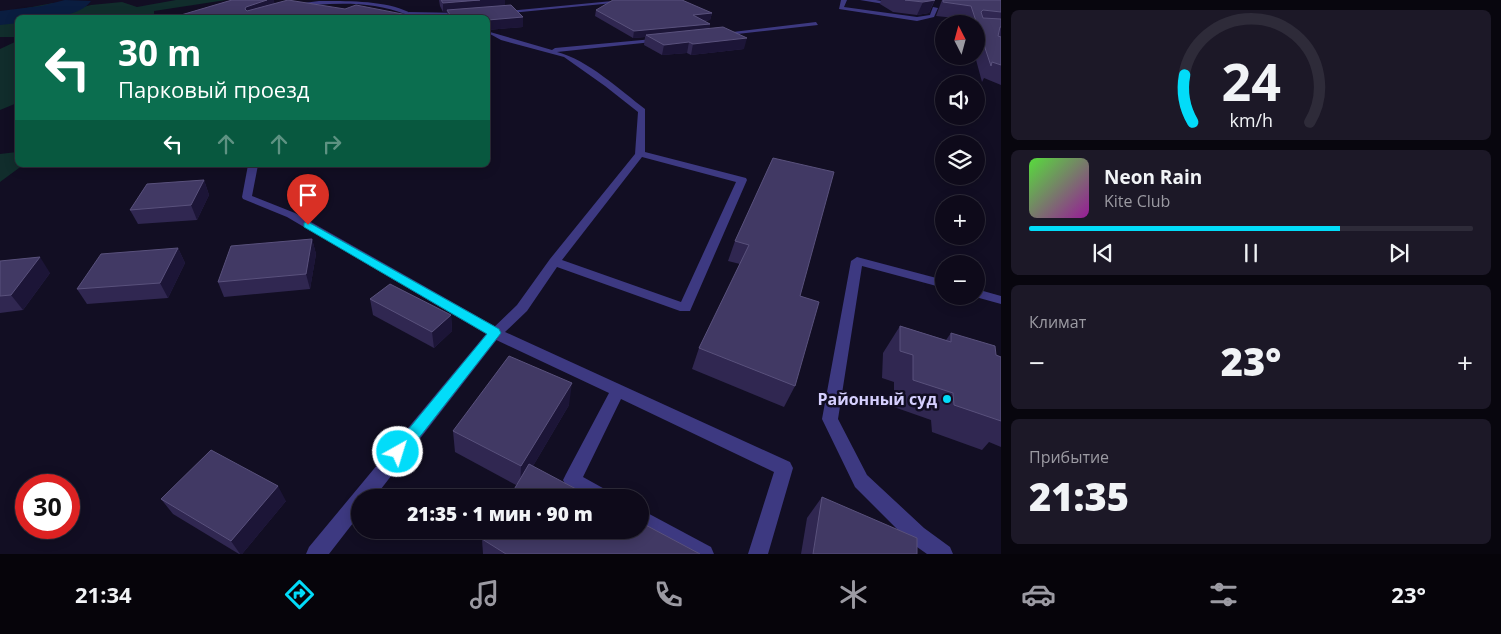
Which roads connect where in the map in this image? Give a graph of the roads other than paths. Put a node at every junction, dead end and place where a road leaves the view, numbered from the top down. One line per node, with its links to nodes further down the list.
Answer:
1 (641, 0): 9 (street)
2 (844, 0): 8 (street)
3 (863, 0): 5 (street)
4 (936, 0): 8 (street)
5 (899, 4)
6 (283, 7): 10 (street)
7 (926, 7): 8 (street)
8 (935, 8)
9 (494, 13)
10 (409, 14): 11 (street)
11 (425, 15)
12 (816, 24): 14 (street)
13 (490, 33): 16 (street)
14 (710, 34)
15 (672, 38): 16 (street)
16 (547, 51): 17 (street)
17 (640, 154): 19 (street); 19 (street)
18 (253, 167): 23 (street)
19 (554, 262): 23 (street)
20 (935, 282): 32 (street)
21 (985, 296): 22 (street)
22 (1001, 300)
23 (495, 333): 24 (street); 25 (street)
24 (618, 390): 26 (street); 31 (street)
25 (369, 489)
26 (588, 489)
27 (351, 511): 29 (street)
28 (649, 523): 30 (street)
29 (316, 554)
30 (704, 554)
31 (758, 554)
32 (942, 554)

